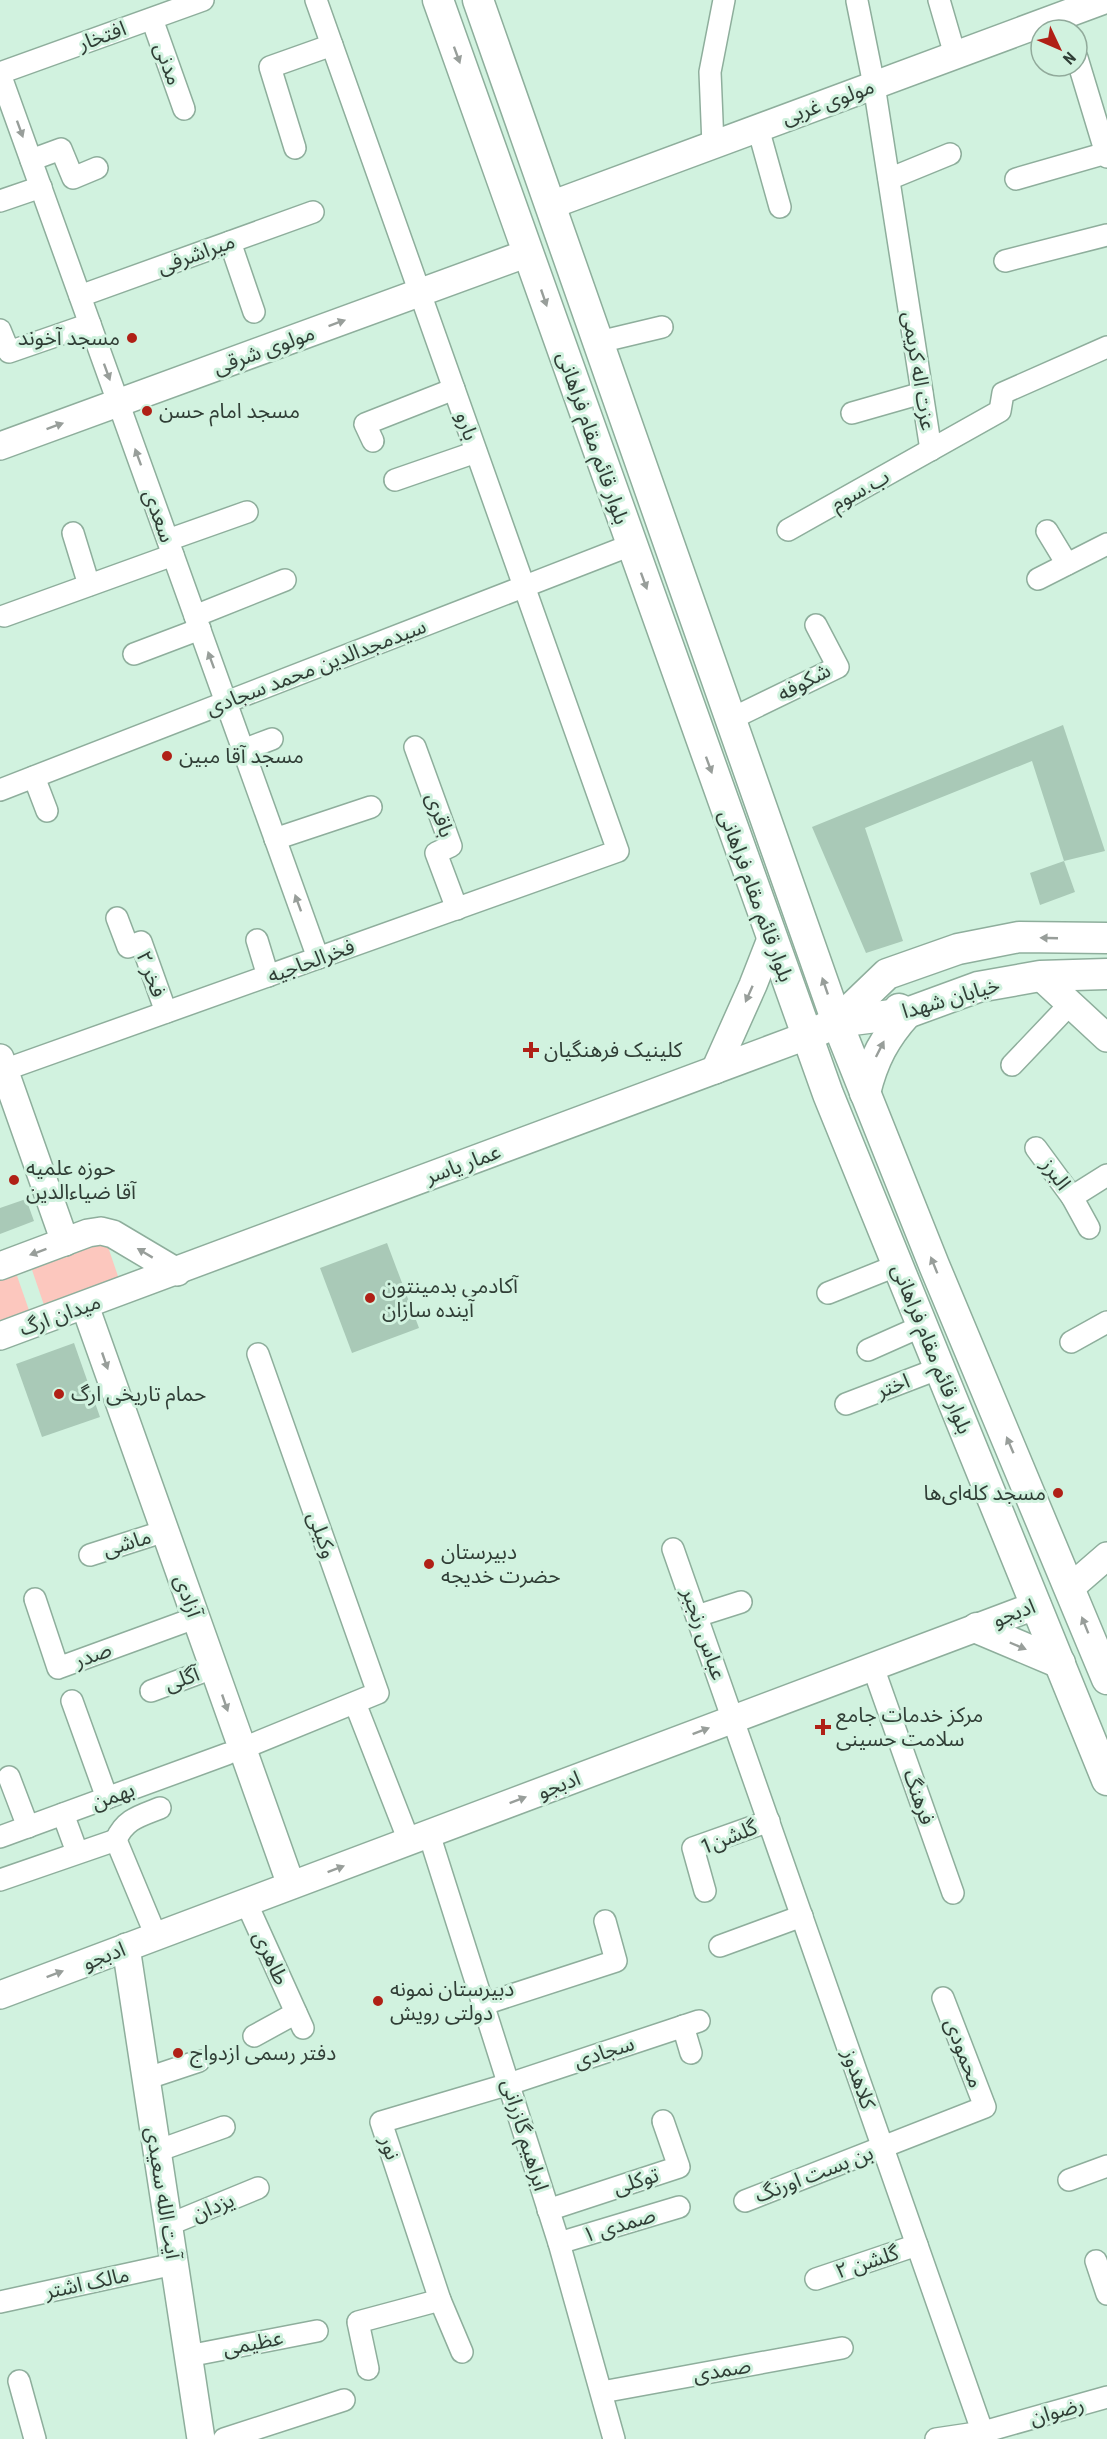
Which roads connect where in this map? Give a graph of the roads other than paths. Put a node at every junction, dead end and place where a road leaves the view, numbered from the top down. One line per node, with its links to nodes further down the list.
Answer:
1 (203, 0): 10 (street, افتخار)
2 (316, 0): 12 (street, بارو)
3 (438, 0): 34 (main road, بلوار قائم مقام فراهانی, one-way to 34)
4 (478, 0): 29 (main road, بلوار قائم مقام فراهانی)
5 (724, 0): 19 (street)
6 (939, 0): 13 (street)
7 (1104, 0): 9 (street, مولوی غربی)
8 (857, 1): 16 (street, عزت اله کریمی)
9 (1073, 18)
10 (152, 19): 14 (street, افتخار); 17 (street, مدنی)
11 (1029, 33): 13 (street, مولوی غربی)
12 (332, 45): 20 (street); 36 (street, بارو)
13 (955, 55): 16 (street, مولوی غربی)
14 (0, 73): 23 (street, سعدی, one-way to 23)
15 (1083, 78): 22 (street)
16 (874, 85): 18 (street, مولوی غربی); 25 (street, عزت اله کریمی)
17 (184, 109)
18 (758, 128): 19 (street, مولوی غربی); 30 (street)
19 (713, 145): 29 (street, مولوی غربی)
20 (295, 148)
21 (950, 154): 25 (street)
22 (1106, 155): 26 (street)
23 (31, 160): 24 (street); 27 (street, سعدی)
24 (97, 168)
25 (889, 179): 45 (street, عزت اله کریمی)
26 (1016, 179)
27 (41, 187): 28 (street); 37 (street, سعدی)
28 (0, 201)
29 (551, 205): 42 (main road, بلوار قائم مقام فراهانی)
30 (780, 207)
31 (313, 212): 33 (street, میراشرفی)
32 (1107, 235): 35 (street)
33 (230, 242): 37 (street, میراشرفی); 38 (street)
34 (528, 253): 36 (street, مولوی شرقی); 58 (main road, بلوار قائم مقام فراهانی, one-way to 58)
35 (1005, 261)
36 (420, 292): 44 (street, بارو); 46 (street, مولوی شرقی, one-way to 36)
37 (80, 296): 39 (street, سعدی)
38 (254, 312)
39 (90, 324): 41 (street); 46 (street, سعدی, one-way to 46)
40 (662, 327): 42 (street)
41 (0, 330)
42 (600, 342): 70 (main road, بلوار قائم مقام فراهانی)
43 (1107, 347): 50 (street, عزت اله کریمی)
44 (454, 390): 48 (street); 51 (street, بارو)
45 (922, 393): 47 (street); 50 (street, عزت اله کریمی)
46 (118, 403): 49 (street, مولوی شرقی, one-way to 46); 59 (street, سعدی, one-way to 46)
47 (852, 413)
48 (373, 441)
49 (0, 446)
50 (931, 450): 54 (street, ب.سوم)
51 (476, 452): 52 (street); 64 (street, بارو)
52 (395, 480)
53 (247, 512): 59 (street)
54 (788, 531)
55 (1047, 531): 60 (street)
56 (74, 533): 63 (street)
57 (1107, 544): 60 (street)
58 (631, 545): 64 (street, سیدمجدالدین محمد سجادی); 83 (main road, بلوار قائم مقام فراهانی, one-way to 83)
59 (170, 548): 63 (street); 66 (street, سعدی)
60 (1067, 564): 61 (street)
61 (1038, 579)
62 (285, 580): 66 (street)
63 (89, 585): 65 (street)
64 (524, 587): 69 (street, سیدمجدالدین محمد سجادی); 79 (street, بارو)
65 (4, 616)
66 (197, 622): 68 (street); 69 (street, سعدی, one-way to 66)
67 (816, 625): 70 (street, شکوفه)
68 (134, 654)
69 (226, 702): 73 (street, سعدی); 74 (street, سیدمجدالدین محمد سجادی)
70 (731, 719): 93 (main road, بلوار قائم مقام فراهانی, one-way to 70)
71 (272, 740): 73 (street)
72 (415, 747): 80 (street, باقری)
73 (243, 750): 78 (street, سعدی)
74 (34, 777): 75 (street, سیدمجدالدین محمد سجادی); 77 (street)
75 (0, 790)
76 (371, 807): 78 (street)
77 (47, 812)
78 (275, 839): 85 (street, سعدی, one-way to 78)
79 (618, 851): 80 (street, فخرالحاجیه)
80 (457, 909): 85 (street, فخرالحاجیه)
81 (117, 918): 91 (street, فخر ۲)
82 (1107, 938): 86 (main road, خیابان شهدا, one-way to 86)
83 (771, 939): 94 (main road, بلوار قائم مقام فراهانی); 98 (street, one-way to 98)
84 (257, 940): 88 (street)
85 (318, 958): 88 (street, فخرالحاجیه)
86 (887, 974): 92 (main road); 93 (main road, خیابان شهدا)
87 (1107, 974): 89 (main road, خیابان شهدا)
88 (268, 976): 91 (street, فخرالحاجیه)
89 (1040, 976): 90 (street); 92 (main road, خیابان شهدا)
90 (1070, 1004): 95 (street); 97 (street)
91 (166, 1012): 96 (street, فخرالحاجیه)
92 (907, 1013): 93 (main road, خیابان شهدا); 99 (main road, one-way to 92)
93 (837, 1022): 94 (main road); 99 (main road, بلوار قائم مقام فراهانی)
94 (806, 1036): 98 (street, عمار یاسر); 105 (main road, بلوار قائم مقام فراهانی)
95 (1107, 1038)
96 (2, 1064): 104 (street)
97 (1012, 1065)
98 (715, 1070): 107 (street, عمار یاسر)
99 (865, 1093): 123 (main road, بلوار قائم مقام فراهانی, one-way to 99)
100 (1036, 1148): 102 (street, البرز)
101 (1107, 1175): 102 (street, البرز)
102 (1072, 1197): 103 (street)
103 (1089, 1228)
104 (65, 1242): 106 (street, one-way to 106); 107 (street, one-way to 104)
105 (897, 1265): 109 (street); 112 (main road, بلوار قائم مقام فراهانی)
106 (0, 1266)
107 (177, 1272): 108 (street, عمار یاسر)
108 (120, 1293): 110 (street, میدان ارگ)
109 (828, 1293)
110 (85, 1306): 113 (street, میدان ارگ); 119 (street, آزادی, one-way to 119)
111 (1107, 1322): 114 (street)
112 (922, 1326): 115 (street); 117 (main road, بلوار قائم مقام فراهانی)
113 (0, 1336)
114 (1071, 1342)
115 (868, 1350)
116 (258, 1354): 136 (street, وکیلی)
117 (940, 1368): 118 (street, اختر); 126 (main road, بلوار قائم مقام فراهانی)
118 (846, 1404)
119 (165, 1531): 121 (street, ماشی); 128 (street, آزادی)
120 (674, 1549): 127 (street, عباس رنجبر)
121 (90, 1555)
122 (1107, 1556): 123 (street, ادبجو)
123 (1070, 1588): 126 (main road, ادبجو); 133 (main road, بلوار قائم مقام فراهانی, one-way to 123)
124 (35, 1599): 128 (street, صدر)
125 (741, 1602): 127 (street)
126 (1037, 1605): 129 (street, ادبجو); 130 (main road, بلوار قائم مقام فراهانی)
127 (697, 1616): 137 (street, عباس رنجبر)
128 (195, 1618): 132 (street, آزادی)
129 (977, 1628): 130 (main road, one-way to 130); 131 (street, ادبجو)
130 (1060, 1663): 140 (main road, بلوار قائم مقام فراهانی)
131 (873, 1667): 137 (street, ادبجو); 153 (street, فرهنگ)
132 (213, 1668): 134 (street, آگلی); 138 (street, آزادی, one-way to 138)
133 (1107, 1679)
134 (151, 1691)
135 (72, 1701): 141 (street)
136 (355, 1703): 138 (street, وکیلی); 147 (street)
137 (734, 1719): 144 (street, کلاهدوز); 147 (street, ادبجو, one-way to 137)
138 (234, 1752): 141 (street, بهمن); 151 (street, آزادی)
139 (9, 1777): 145 (street)
140 (1107, 1780)
141 (107, 1798): 143 (street, بهمن)
142 (160, 1808): 148 (street)
143 (63, 1814): 145 (street, بهمن); 149 (street)
144 (769, 1821): 152 (street, گلشن1); 155 (street, کلاهدوز)
145 (28, 1827): 146 (street, بهمن)
146 (0, 1837)
147 (419, 1837): 151 (street, ادبجو, one-way to 147); 162 (street, ابراهیم گازرانی)
148 (116, 1840): 149 (street); 157 (street)
149 (77, 1852): 150 (street)
150 (0, 1880)
151 (291, 1885): 154 (street, ادبجو)
152 (705, 1891)
153 (953, 1893)
154 (246, 1902): 157 (street, ادبجو); 163 (street, طاهری)
155 (802, 1916): 158 (street); 170 (street, کلاهدوز)
156 (606, 1921): 162 (street)
157 (156, 1936): 159 (street, ادبجو)
158 (720, 1946)
159 (126, 1947): 160 (street, ادبجو, one-way to 159); 166 (street, آیت الله سعیدی)
160 (0, 1995)
161 (943, 1998): 170 (street, محمودی)
162 (484, 2004): 167 (street, ابراهیم گازرانی)
163 (254, 2036)
164 (691, 2053): 167 (street, سجادی)
165 (199, 2061): 166 (street)
166 (146, 2079): 171 (street, آیت الله سعیدی)
167 (509, 2084): 177 (street, ابراهیم گازرانی); 185 (street, نور)
168 (663, 2121): 177 (street, توکلی)
169 (224, 2127): 171 (street)
170 (883, 2147): 175 (street, بن بست اورنگ); 180 (street, کلاهدوز)
171 (157, 2151): 178 (street, آیت الله سعیدی)
172 (1107, 2166): 173 (street)
173 (1069, 2180)
174 (258, 2188): 178 (street, یزدان)
175 (745, 2201)
176 (679, 2207): 179 (street, صمدی ۱)
177 (548, 2210): 179 (street, ابراهیم گازرانی)
178 (168, 2225): 182 (street, آیت الله سعیدی)
179 (559, 2243): 193 (street, ابراهیم گازرانی)
180 (917, 2245): 183 (street, گلشن ۲); 196 (street, کلاهدوز)
181 (1096, 2261): 184 (street)
182 (174, 2264): 186 (street, مالک اشتر); 190 (street, آیت الله سعیدی)
183 (816, 2279)
184 (1107, 2294)
185 (440, 2300): 189 (street, نور); 191 (street)
186 (0, 2302)
187 (317, 2331): 190 (street, عظیمی)
188 (842, 2348): 193 (street, صمدی)
189 (462, 2352)
190 (188, 2356): 197 (street, آیت الله سعیدی)
191 (368, 2368)
192 (19, 2381): 198 (street)
193 (602, 2392): 199 (street, ابراهیم گازرانی)
194 (1107, 2397): 196 (street, رضوان)
195 (345, 2400): 197 (street)
196 (984, 2435): 200 (street, رضوان)
197 (204, 2438)
198 (35, 2439)
199 (614, 2439)
200 (936, 2439)

